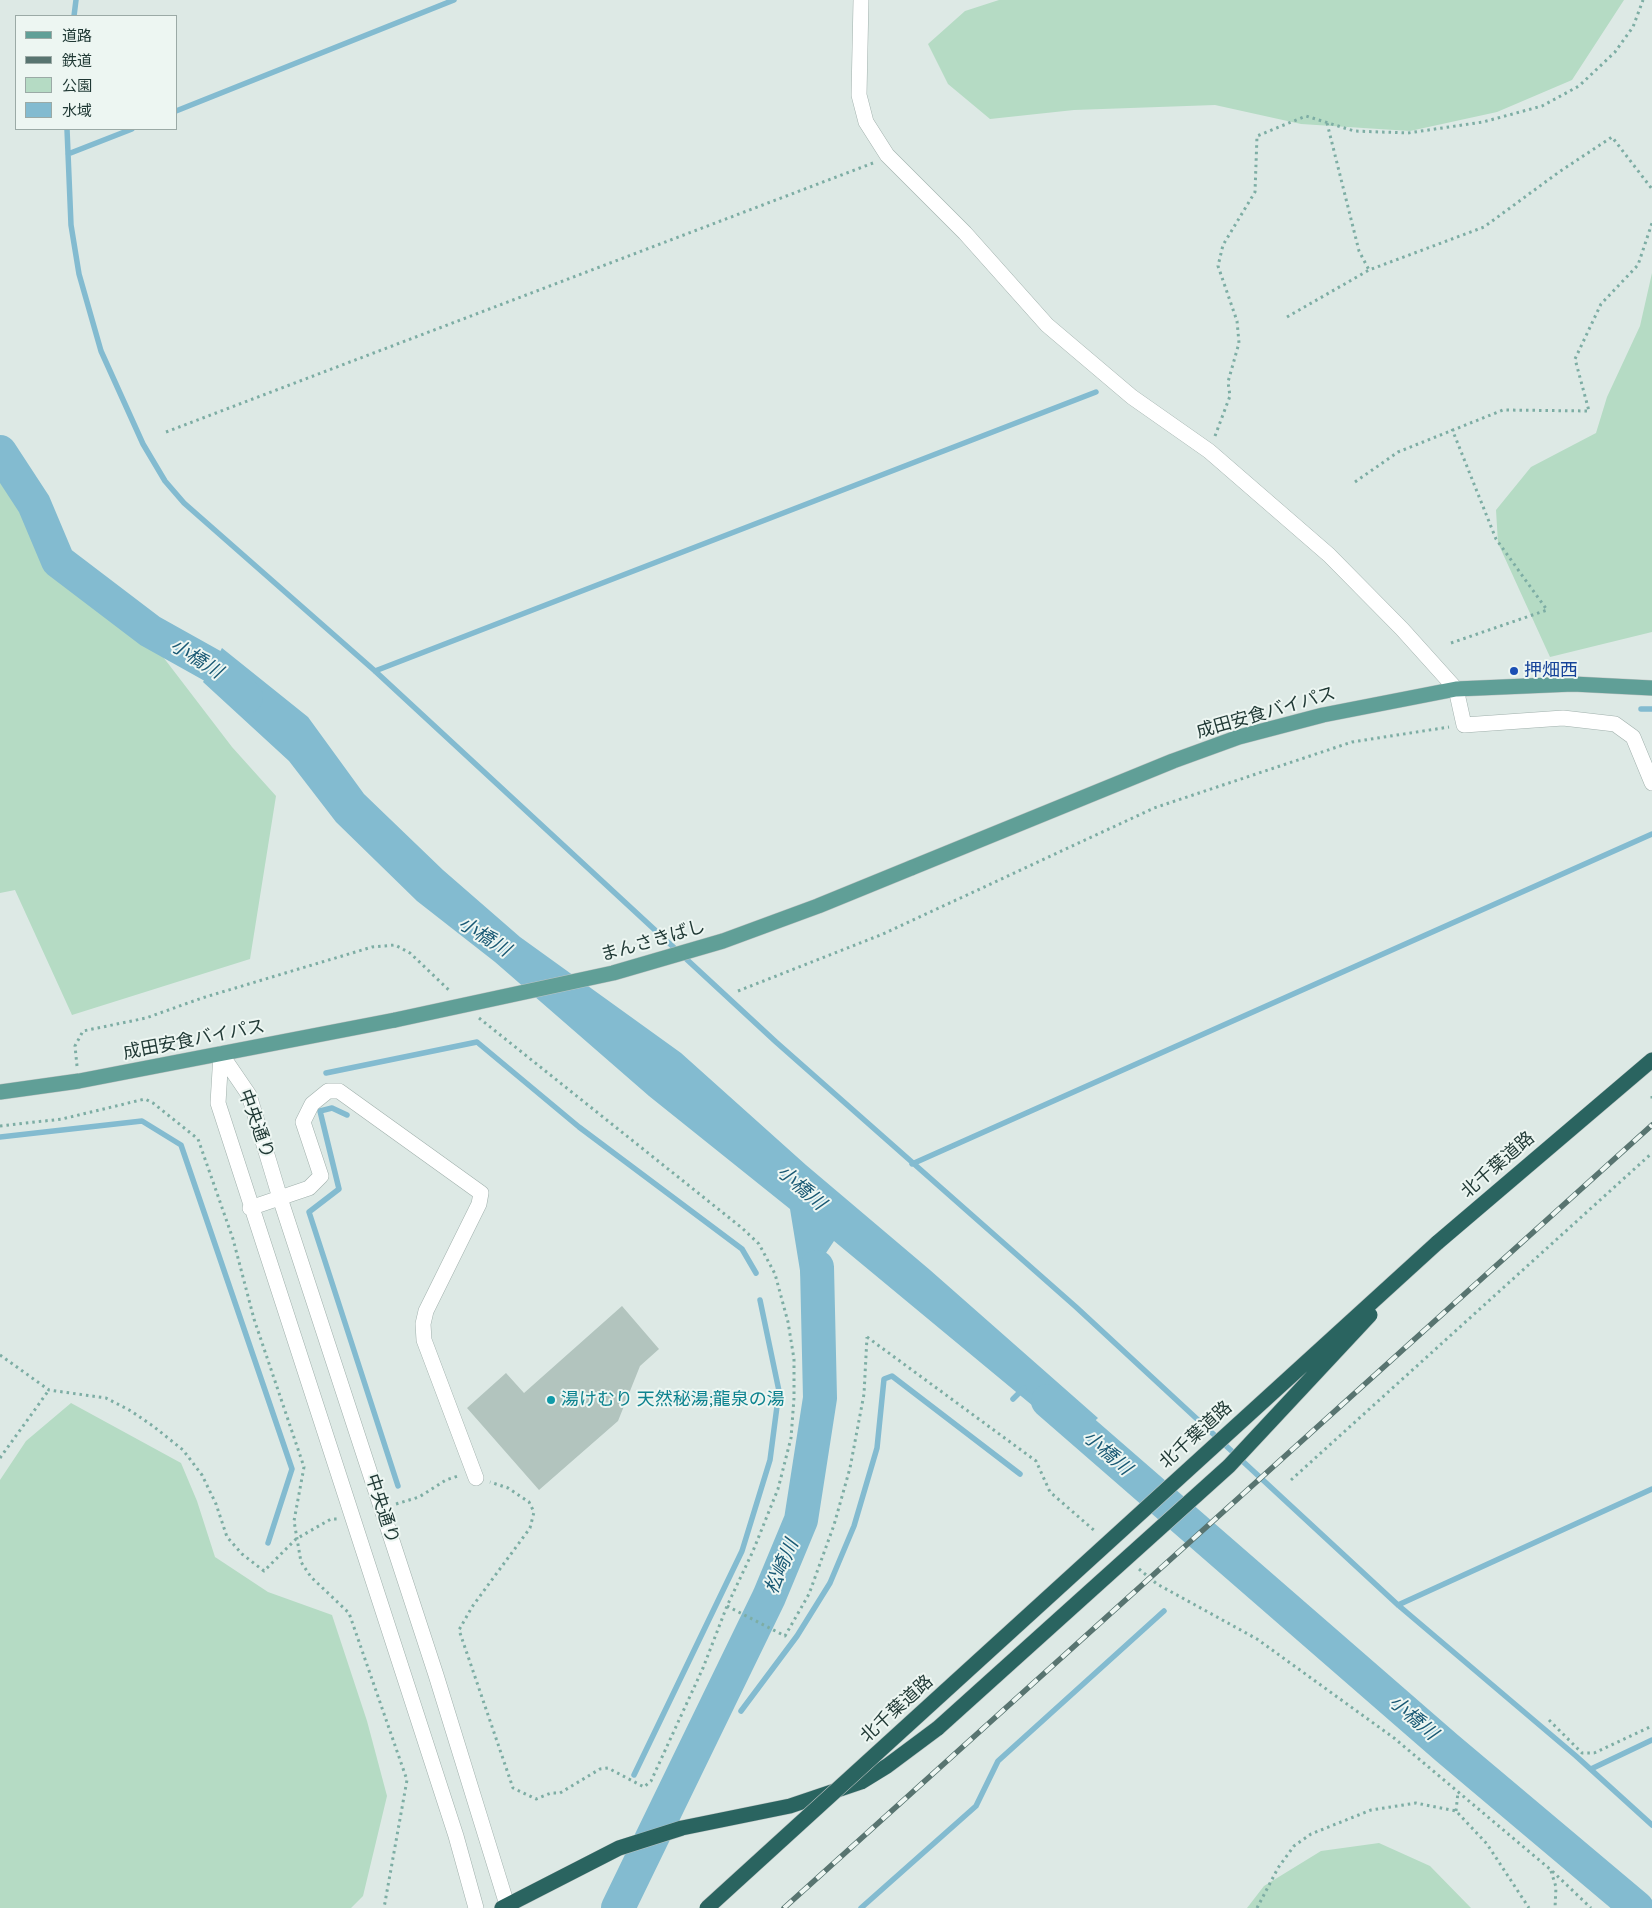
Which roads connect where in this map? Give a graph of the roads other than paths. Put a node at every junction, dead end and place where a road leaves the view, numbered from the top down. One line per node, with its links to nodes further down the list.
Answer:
1 (861, 0): 3 (street)
2 (1652, 687): 3 (main road, 成田安食バイパス)
3 (1456, 689): 4 (street); 5 (main road, 成田安食バイパス)
4 (1652, 783)
5 (911, 868): 6 (main road, まんさきばし, bridge)
6 (395, 1020): 7 (main road, 成田安食バイパス)
7 (220, 1054): 9 (main road, 成田安食バイパス); 10 (street, 中央通り); 11 (street, 中央通り)
8 (1652, 1060): 12 (highway, 北千葉道路)
9 (0, 1092)
10 (280, 1198): 11 (street); 13 (street); 14 (street, 中央通り)
11 (250, 1208): 15 (street, 中央通り)
12 (1437, 1243): 14 (highway, bridge); 16 (highway, 北千葉道路, bridge)
13 (476, 1478)
14 (506, 1907)
15 (476, 1908)
16 (707, 1908)

